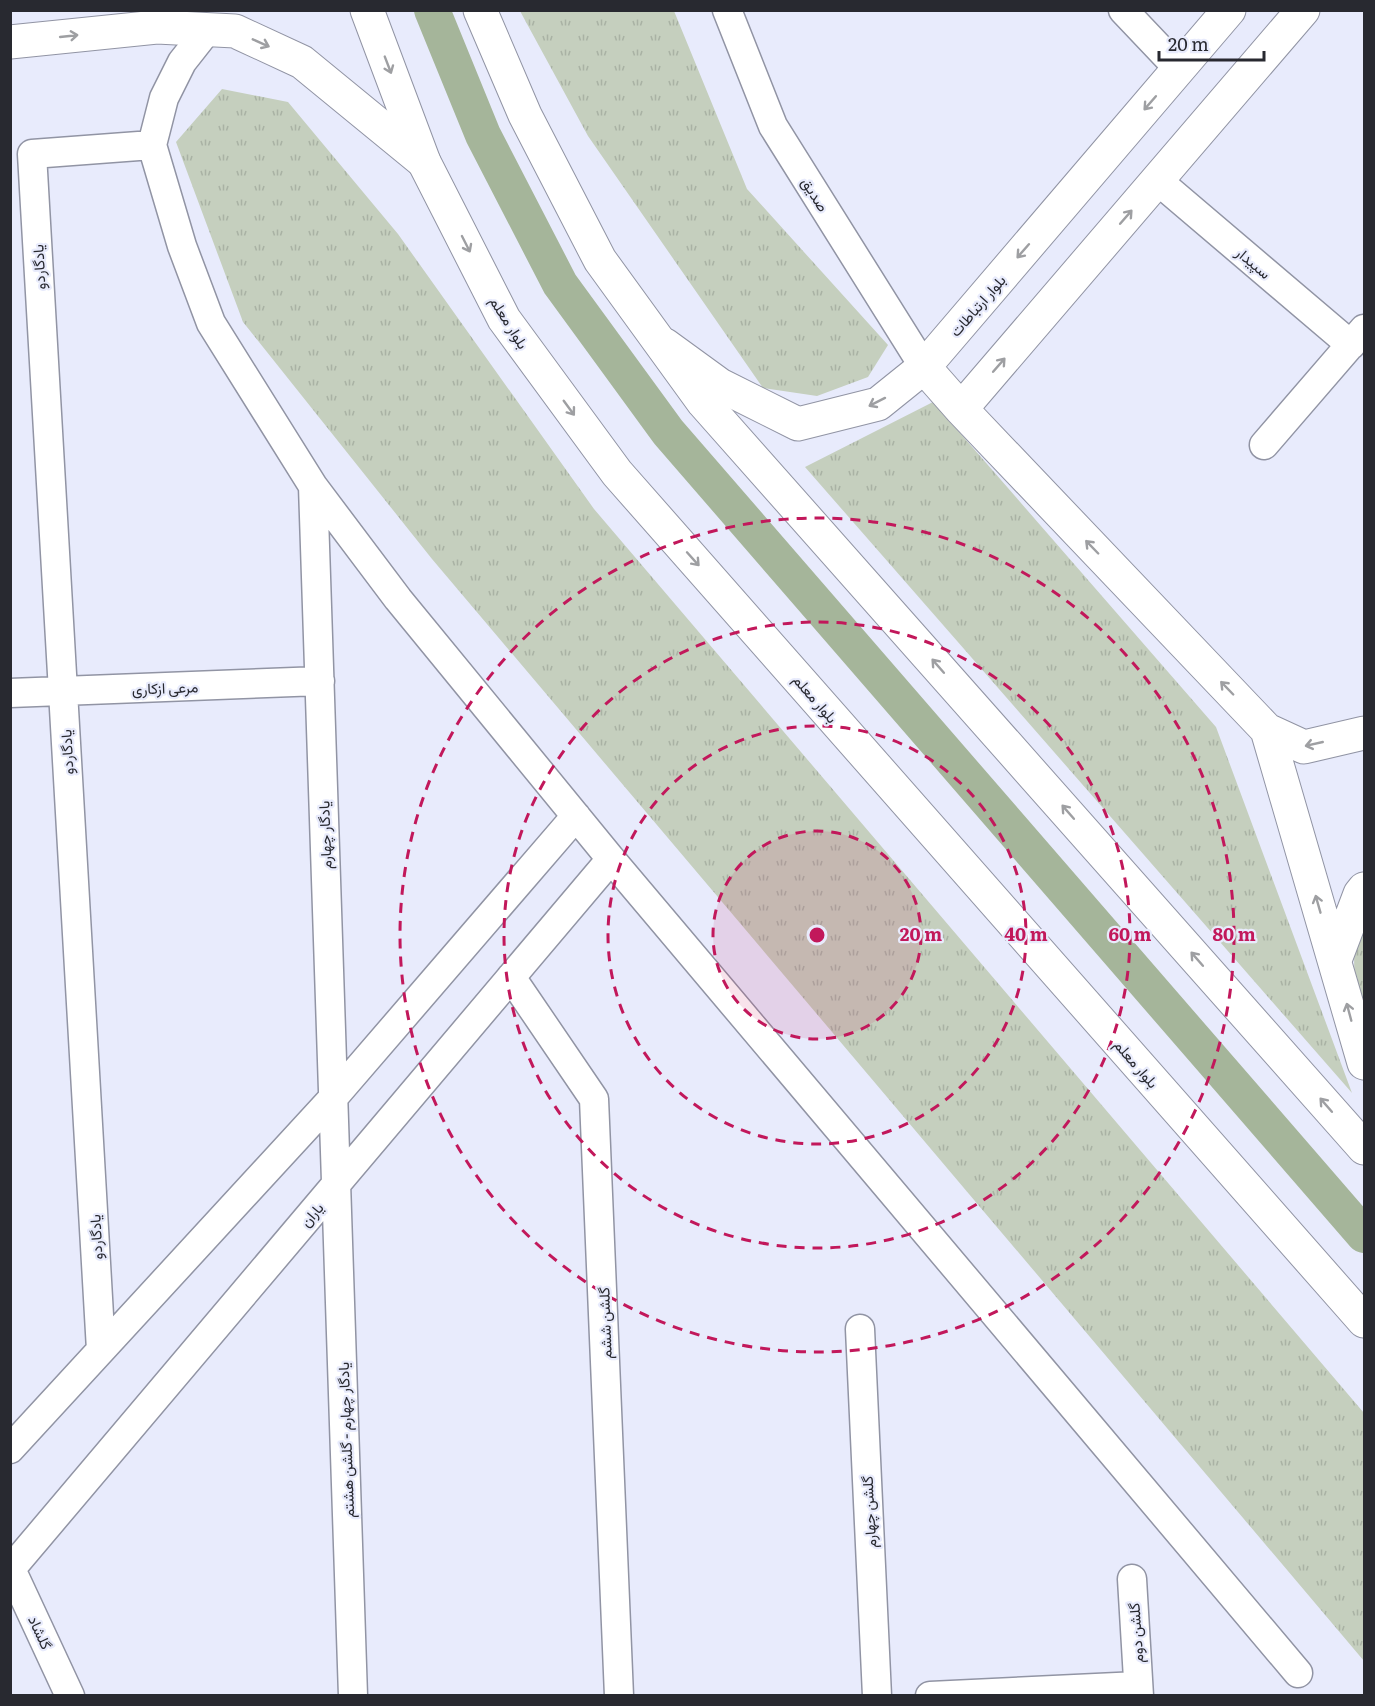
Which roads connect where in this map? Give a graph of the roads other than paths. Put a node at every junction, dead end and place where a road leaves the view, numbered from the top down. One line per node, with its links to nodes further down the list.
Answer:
1 (367, 10): 11 (main road, بلوار معلم, one-way to 11)
2 (480, 10): 14 (main road)
3 (727, 10): 15 (street, صدیق)
4 (1123, 10): 9 (street)
5 (1229, 10): 9 (main road, بلوار ارتباطات)
6 (1303, 10): 12 (main road)
7 (208, 29): 8 (main road, one-way to 7); 10 (street); 11 (main road, one-way to 11)
8 (10, 42)
9 (1179, 69): 15 (main road, بلوار ارتباطات, one-way to 15)
10 (152, 146): 18 (street); 20 (street, یادگار‌دو)
11 (424, 162): 33 (main road, بلوار معلم, one-way to 33)
12 (1157, 180): 13 (street, سپیدار); 16 (main road, one-way to 12)
13 (1358, 337): 17 (street, سپیدار)
14 (658, 340): 15 (main road, بلوار ارتباطات, one-way to 14); 31 (main road, one-way to 14)
15 (924, 367): 16 (main road)
16 (961, 409): 22 (main road, one-way to 16)
17 (1264, 445)
18 (313, 486): 19 (street, یادگار چهارم); 24 (street)
19 (320, 681): 20 (street, مرعی ازکاری); 30 (street, یادگار چهارم)
20 (63, 691): 21 (street, مرعی ازکاری); 35 (street, یادگار‌دو)
21 (10, 693)
22 (1267, 730): 23 (main road, one-way to 22); 27 (main road, one-way to 22)
23 (1365, 733)
24 (576, 816): 25 (street); 30 (street)
25 (611, 859): 28 (street, یاران); 39 (street)
26 (1365, 889): 27 (main road)
27 (1335, 960): 29 (main road, one-way to 27)
28 (511, 977): 32 (street, یاران); 43 (street, گلشن ششم)
29 (1365, 1063)
30 (333, 1098): 32 (street, یادگار چهارم); 35 (street)
31 (1365, 1149)
32 (336, 1184): 37 (street, یاران); 42 (street, یادگار چهارم - گلشن هشتم)
33 (1365, 1321)
34 (860, 1329): 44 (street, گلشن چهارم)
35 (101, 1350): 36 (street)
36 (10, 1449)
37 (11, 1569): 41 (street, گلشاد)
38 (1131, 1579): 40 (street, گلشن دوم)
39 (1298, 1672)
40 (1138, 1691): 45 (street)
41 (70, 1695)
42 (354, 1695)
43 (619, 1695)
44 (877, 1695)
45 (930, 1695)

